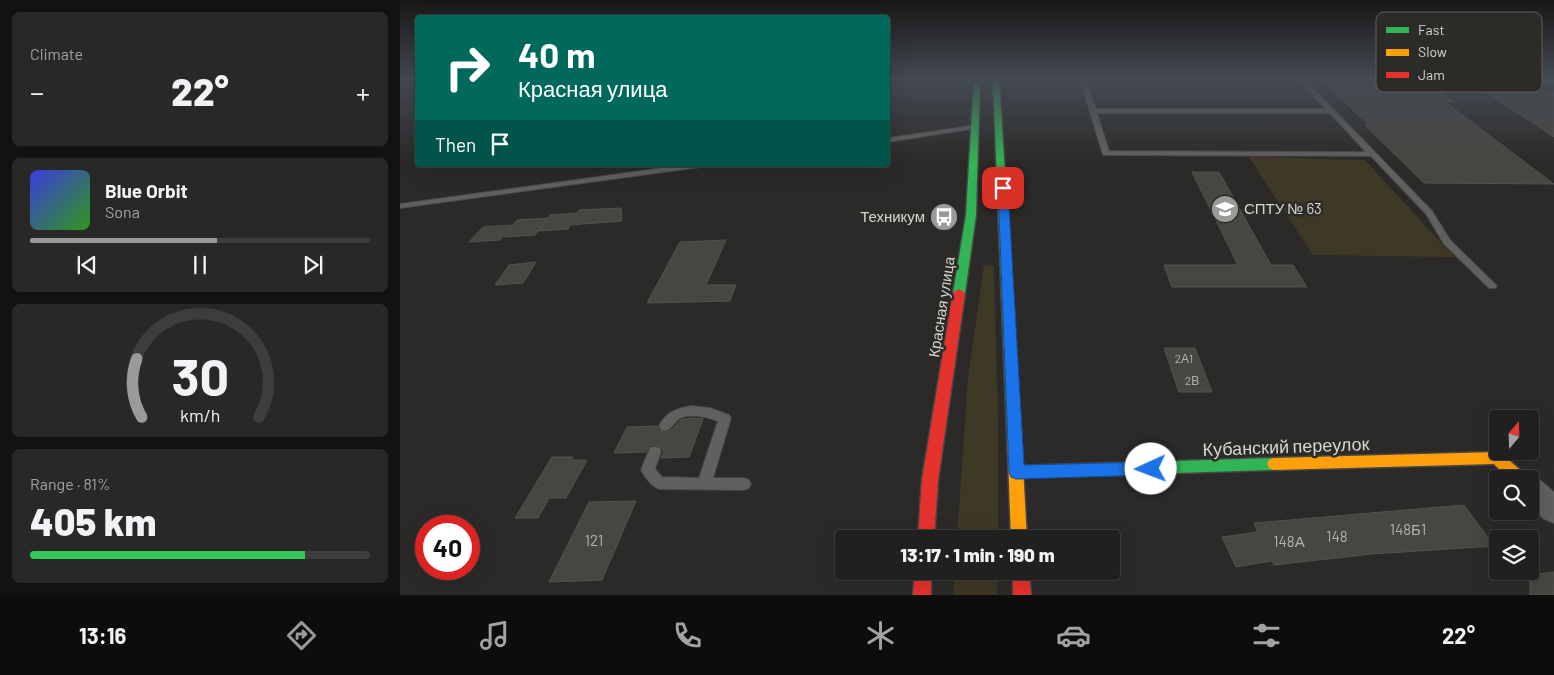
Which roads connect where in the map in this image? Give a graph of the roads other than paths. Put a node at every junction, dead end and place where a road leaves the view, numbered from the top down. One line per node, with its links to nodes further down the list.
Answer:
1 (976, 107): 7 (main road, Красная улица)
2 (997, 107): 17 (main road)
3 (1092, 107): 5 (lane)
4 (1328, 107): 6 (lane)
5 (1093, 111): 6 (lane); 9 (lane)
6 (1332, 111): 9 (lane)
7 (976, 128): 8 (lane); 22 (main road, Красная улица)
8 (890, 140)
9 (1373, 154): 13 (lane)
10 (671, 167): 11 (lane)
11 (656, 168): 12 (lane)
12 (400, 206)
13 (1492, 286)
14 (665, 426): 18 (lane)
15 (655, 452): 18 (lane)
16 (1510, 470): 17 (main road, Кубанский переулок)
17 (1016, 472): 23 (main road)
18 (704, 484): 19 (lane)
19 (744, 484)
20 (1539, 496): 21 (street)
21 (1554, 510)
22 (927, 530)
23 (1019, 530)
24 (923, 580): 26 (main road)
25 (1021, 580): 27 (main road)
26 (922, 595)
27 (1022, 595)

